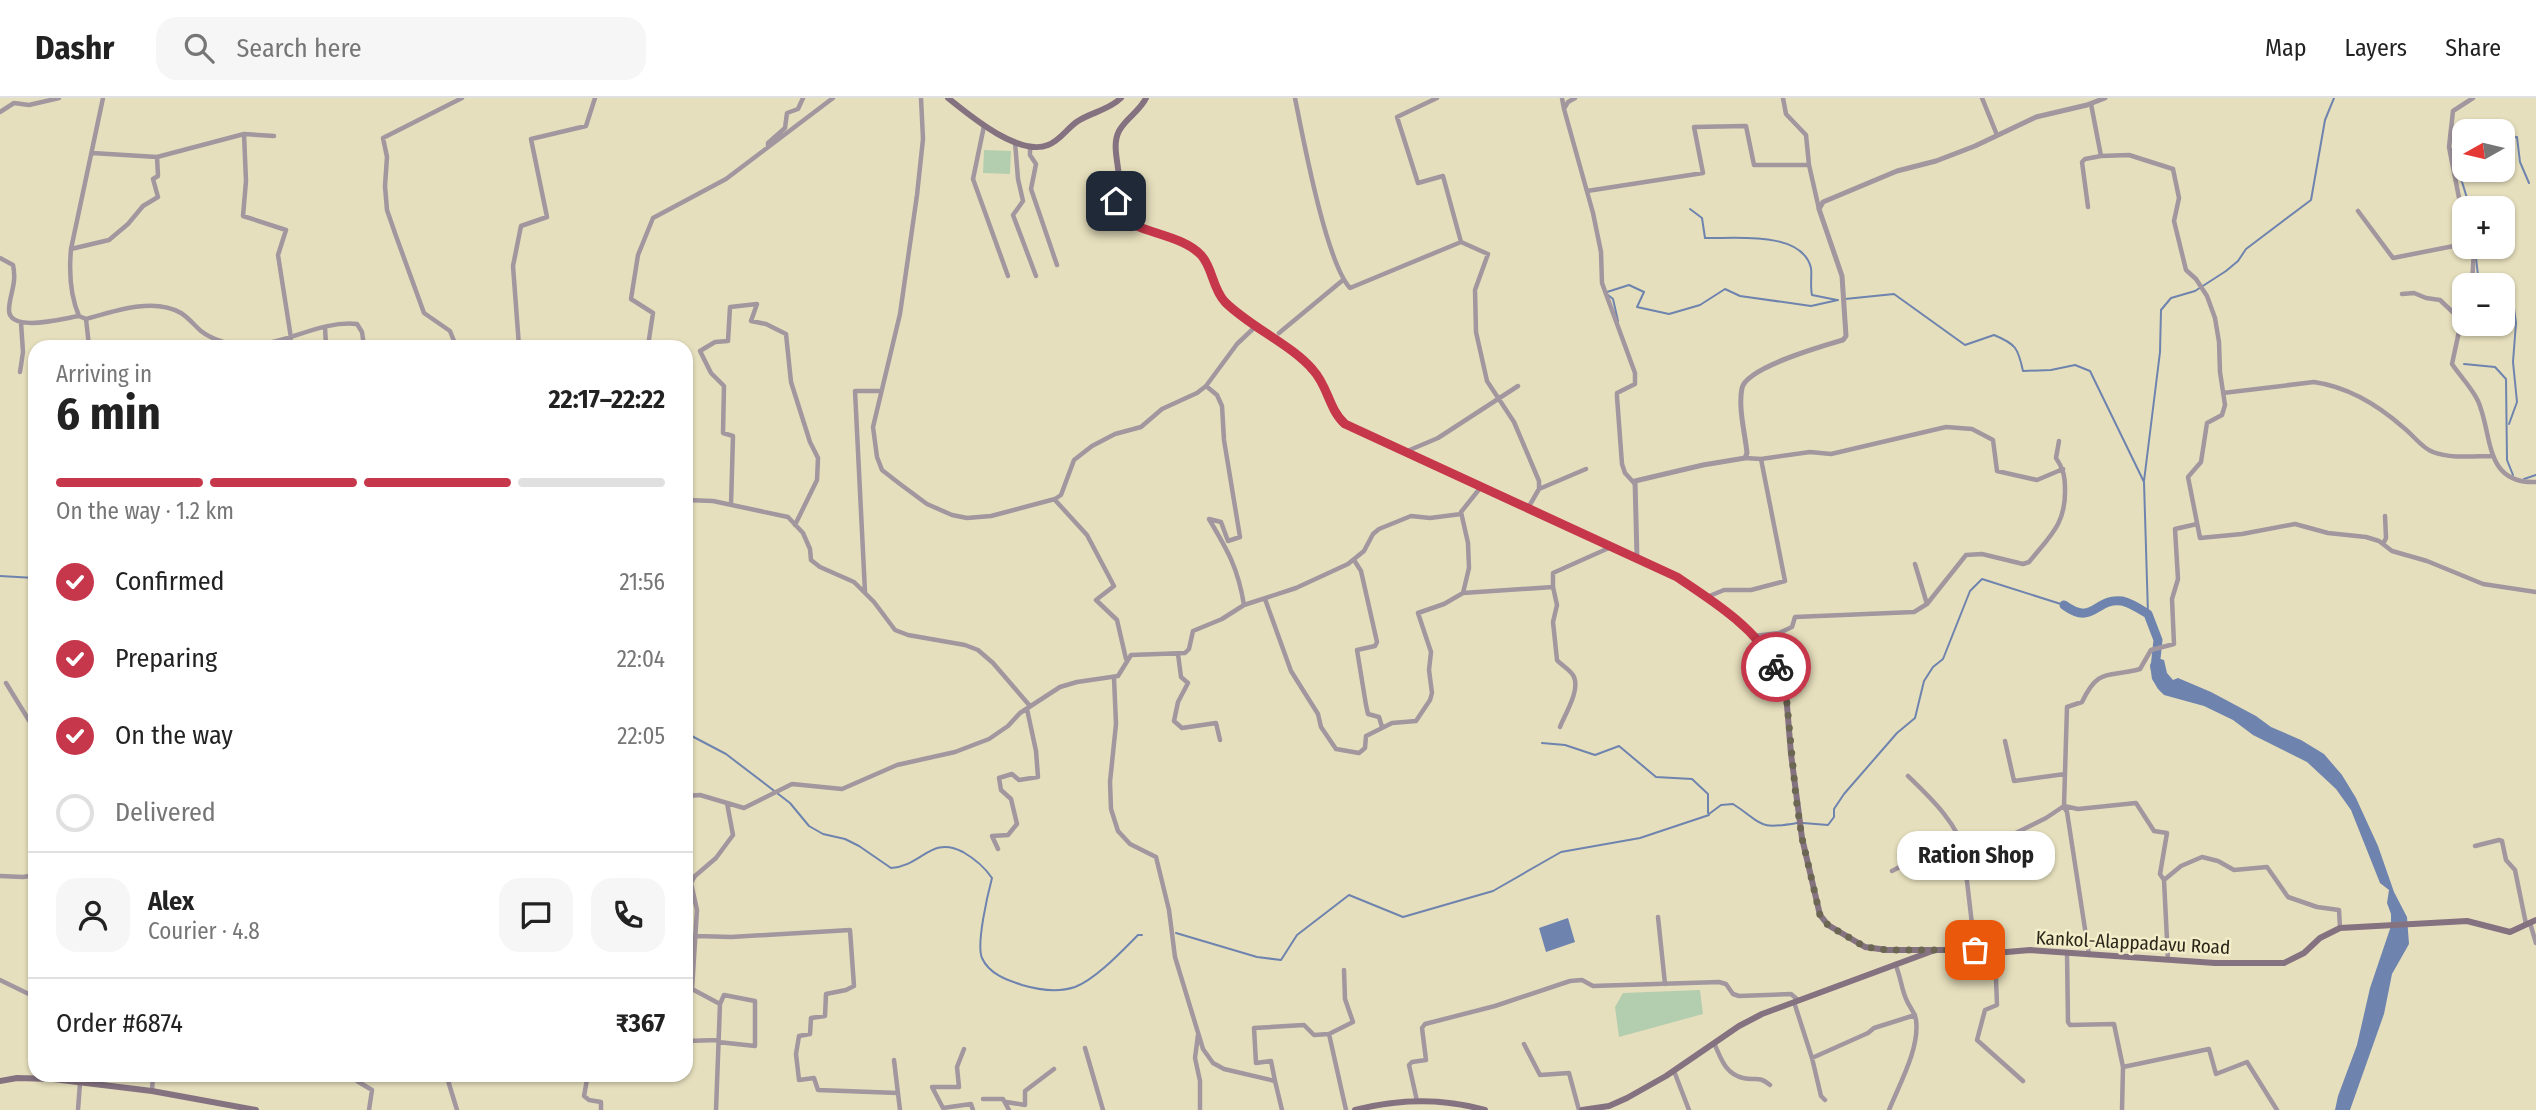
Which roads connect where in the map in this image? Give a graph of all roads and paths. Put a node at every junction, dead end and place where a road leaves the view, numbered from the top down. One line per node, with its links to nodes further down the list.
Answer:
1 (59, 98): 21 (street)
2 (102, 98): 29 (street)
3 (462, 98): 61 (street)
4 (596, 98): 62 (street)
5 (803, 98): 28 (street)
6 (833, 98): 28 (street)
7 (921, 98): 67 (street)
8 (948, 98): 22 (main road)
9 (1121, 98): 27 (main road)
10 (1146, 98): 52 (main road)
11 (1295, 98): 45 (street)
12 (1437, 98): 38 (street)
13 (1562, 98): 20 (street)
14 (1574, 98): 20 (street)
15 (1783, 98): 32 (street)
16 (1982, 98): 24 (street)
17 (2105, 98): 19 (street)
18 (2473, 98): 34 (street)
19 (2088, 102): 24 (street); 30 (street)
20 (1564, 109): 33 (street)
21 (0, 112)
22 (984, 126): 26 (main road); 43 (street)
23 (244, 134): 25 (street); 31 (street); 55 (street)
24 (1997, 135): 36 (street)
25 (274, 136)
26 (1015, 142): 27 (main road); 44 (street)
27 (1030, 146): 42 (street)
28 (768, 148): 63 (street)
29 (92, 153): 31 (street); 40 (street)
30 (2101, 156): 35 (street); 68 (street)
31 (157, 157): 40 (street)
32 (1809, 164): 33 (street); 36 (street)
33 (1587, 191): 78 (street)
34 (2459, 196)
35 (2088, 207)
36 (1819, 209): 73 (street)
37 (2358, 211): 39 (street)
38 (1461, 242): 45 (street); 69 (street)
39 (2452, 246)
40 (71, 248): 48 (street)
41 (0, 258): 50 (street)
42 (1057, 265)
43 (1008, 276)
44 (1036, 276)
45 (1343, 280): 53 (street)
46 (2402, 294): 47 (street)
47 (2452, 311)
48 (79, 316): 49 (street); 50 (street)
49 (86, 319): 56 (street); 57 (street)
50 (21, 323): 64 (street)
51 (325, 327): 55 (street); 59 (street); 60 (street)
52 (1255, 327): 65 (street); 71 (main road)
53 (1279, 333)
54 (2457, 336): 72 (street)
55 (291, 338): 58 (street)
56 (88, 340)
57 (225, 340)
58 (282, 340)
59 (326, 340)
60 (363, 340)
61 (454, 340)
62 (519, 340)
63 (649, 340)
64 (20, 372)
65 (1206, 386): 82 (street); 101 (street)
66 (1518, 386): 69 (street)
67 (881, 391): 82 (street); 96 (street)
68 (2223, 393): 72 (street); 87 (street)
69 (1500, 399): 71 (street); 80 (street)
70 (2060, 441): 76 (street)
71 (1405, 453): 79 (main road)
72 (2493, 456): 77 (street)
73 (1745, 458): 74 (street); 78 (street)
74 (1761, 459): 76 (street); 98 (street)
75 (1586, 469): 80 (street)
76 (2063, 469): 100 (street)
77 (2536, 482)
78 (1635, 484): 91 (street)
79 (1481, 487): 84 (main road); 85 (street)
80 (1539, 489): 84 (street)
81 (693, 499): 83 (street)
82 (1055, 499): 104 (street)
83 (731, 505): 88 (street); 88 (street)
84 (1528, 508): 90 (main road)
85 (1461, 514): 92 (street); 97 (street)
86 (2385, 516): 89 (street)
87 (2197, 524): 89 (street); 115 (street)
88 (795, 525): 96 (street)
89 (2383, 544): 95 (street)
90 (1611, 547): 91 (main road); 94 (street)
91 (1637, 557): 98 (main road)
92 (1354, 560): 99 (street); 111 (street)
93 (1916, 564): 100 (street)
94 (1553, 587): 97 (street); 112 (street)
95 (2536, 592)
96 (865, 593): 109 (street)
97 (1463, 593): 107 (street)
98 (1707, 597): 102 (main road)
99 (1265, 599): 101 (street); 111 (street)
100 (1927, 604): 102 (street)
101 (1244, 605): 103 (street)
102 (1754, 636): 135 (main road)
103 (1178, 654): 104 (street); 113 (street)
104 (1126, 660): 105 (street)
105 (1114, 678): 109 (street); 151 (street)
106 (6, 683): 110 (street)
107 (1430, 700): 108 (street); 111 (street)
108 (1423, 705)
109 (1029, 707): 118 (street); 122 (street)
110 (28, 719)
111 (1382, 727)
112 (1560, 727)
113 (1220, 740)
114 (2006, 741): 115 (street)
115 (2065, 774): 119 (street)
116 (1908, 776): 120 (street)
117 (693, 796): 118 (street)
118 (727, 803): 127 (street)
119 (2064, 806): 123 (street); 128 (street); 139 (street)
120 (1959, 836): 123 (street); 124 (street)
121 (2475, 846): 131 (street)
122 (998, 849)
123 (1967, 858): 136 (street)
124 (1892, 871)
125 (28, 875): 126 (street)
126 (0, 876)
127 (693, 878)
128 (2164, 880): 132 (street); 140 (street)
129 (693, 898): 133 (street)
130 (1658, 917): 145 (street)
131 (2531, 922): 132 (main road, Kankol-Alappadavu Road); 134 (street)
132 (2340, 928): 140 (main road, Kankol-Alappadavu Road)
133 (696, 936): 143 (street); 176 (street)
134 (2536, 943)
135 (1935, 950): 136 (main road, Kankol-Alappadavu Road); 141 (main road, Kankol-Alappadavu Road)
136 (1975, 950): 137 (main road, Kankol-Alappadavu Road)
137 (1995, 953): 138 (main road, Kankol-Alappadavu Road); 166 (street)
138 (2067, 953): 139 (main road, Kankol-Alappadavu Road); 161 (street)
139 (2089, 955): 140 (main road, Kankol-Alappadavu Road)
140 (2168, 960)
141 (1895, 964): 148 (main road, Kankol-Alappadavu Road); 150 (street)
142 (1344, 970): 152 (street)
143 (693, 976)
144 (0, 981): 147 (street)
145 (1665, 984): 148 (street); 179 (street)
146 (693, 990): 149 (street)
147 (28, 994)
148 (1796, 1001): 155 (main road, Kankol-Alappadavu Road); 159 (street)
149 (720, 1004): 154 (street); 154 (street)
150 (1915, 1015): 159 (street); 199 (street)
151 (1199, 1033): 172 (street); 192 (street)
152 (1329, 1034): 172 (street); 194 (street)
153 (693, 1041): 154 (street)
154 (718, 1041): 187 (street)
155 (1714, 1043): 163 (main road, Kankol-Alappadavu Road); 174 (street)
156 (1524, 1044): 197 (street)
157 (1085, 1048): 191 (street)
158 (964, 1049): 189 (street)
159 (1812, 1058): 178 (street)
160 (894, 1060): 176 (street)
161 (2123, 1067): 200 (street); 201 (street)
162 (1054, 1069): 180 (street)
163 (1674, 1071): 197 (main road, Kankol-Alappadavu Road); 198 (street)
164 (28, 1078): 165 (main road)
165 (0, 1081)
166 (2023, 1081)
167 (73, 1082): 173 (main road)
168 (153, 1082): 175 (street)
169 (359, 1082): 184 (street)
170 (448, 1082): 185 (street)
171 (587, 1082): 186 (street)
172 (1275, 1082): 193 (street)
173 (80, 1083): 175 (main road); 182 (street)
174 (1770, 1085)
175 (152, 1091): 183 (main road)
176 (898, 1093): 188 (street)
177 (983, 1099): 180 (street)
178 (1825, 1100)
179 (1417, 1101): 181 (main road); 196 (main road)
180 (1006, 1102): 190 (street)
181 (1364, 1109): 195 (main road)
182 (78, 1110)
183 (256, 1110)
184 (369, 1110)
185 (457, 1110)
186 (601, 1110)
187 (716, 1110)
188 (900, 1110)
189 (973, 1110)
190 (1009, 1110)
191 (1102, 1110)
192 (1200, 1110)
193 (1282, 1110)
194 (1346, 1110)
195 (1355, 1110)
196 (1482, 1110)
197 (1581, 1110)
198 (1689, 1110)
199 (1889, 1110)
200 (2122, 1110)
201 (2277, 1110)

